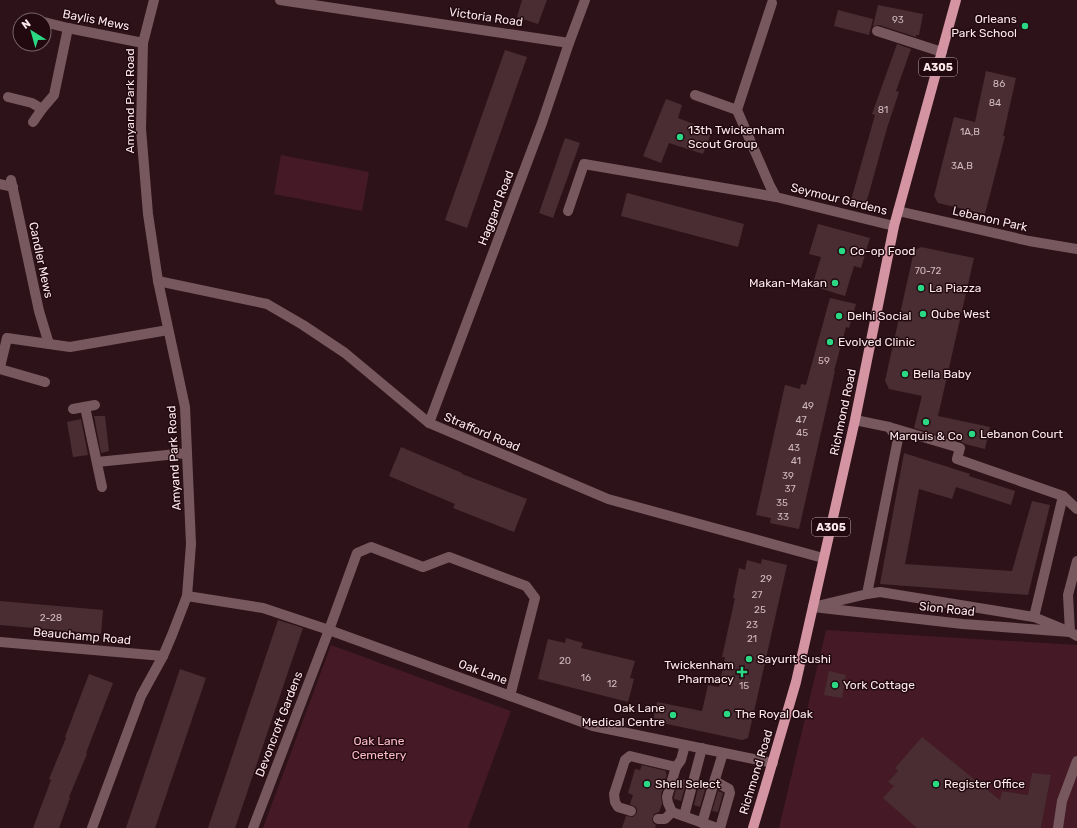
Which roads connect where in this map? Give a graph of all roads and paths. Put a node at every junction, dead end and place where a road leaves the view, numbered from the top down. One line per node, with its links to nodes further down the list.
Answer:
1 (154, 0): 9 (street, Amyand Park Road)
2 (280, 0): 10 (street, Victoria Road)
3 (585, 0): 10 (street, Haggard Road)
4 (956, 0): 11 (main road, Richmond Road / A305)
5 (772, 4): 15 (street)
6 (52, 24): 7 (street, Baylis Mews)
7 (68, 28): 9 (street, Baylis Mews); 14 (street)
8 (877, 32): 11 (street)
9 (144, 42): 23 (street, Amyand Park Road)
10 (569, 43): 30 (street, Haggard Road)
11 (942, 52): 19 (main road, Richmond Road / A305)
12 (695, 95): 15 (street)
13 (8, 97): 14 (street)
14 (42, 109): 16 (street)
15 (737, 110): 18 (street, Seymour Gardens)
16 (32, 122)
17 (0, 184): 25 (street, Candler Mews)
18 (776, 197): 20 (street); 21 (street, Seymour Gardens)
19 (898, 211): 21 (main road, Richmond Road / A305); 22 (street, Lebanon Park)
20 (568, 212)
21 (894, 226): 29 (main road, Richmond Road / A305)
22 (1077, 249)
23 (158, 281): 24 (street, Amyand Park Road); 30 (street, Strafford Road)
24 (168, 330): 25 (street); 32 (street, Amyand Park Road)
25 (49, 344): 26 (street)
26 (0, 368): 27 (street)
27 (45, 382)
28 (73, 409): 33 (street)
29 (855, 420): 31 (street); 37 (main road, Richmond Road / A305)
30 (429, 423): 37 (street, Strafford Road)
31 (889, 427): 35 (street); 39 (street)
32 (187, 453): 33 (street); 40 (street, Amyand Park Road)
33 (97, 462): 34 (street)
34 (102, 487)
35 (1063, 496): 36 (street); 42 (street)
36 (1077, 509)
37 (823, 558): 41 (main road, Richmond Road / A305)
38 (1077, 561): 44 (street)
39 (867, 594): 41 (street); 42 (street)
40 (187, 596): 43 (street, Oak Lane); 46 (street, Amyand Park Road)
41 (813, 606): 44 (street, Sion Road); 52 (main road, Richmond Road / A305)
42 (1034, 617): 44 (street)
43 (329, 630): 47 (street, Oak Lane); 47 (street, Devoncroft Gardens); 61 (street, Devoncroft Gardens)
44 (1074, 634)
45 (0, 642): 46 (street, Beauchamp Road)
46 (163, 656): 60 (street, Amyand Park Road)
47 (510, 696): 48 (street, Oak Lane)
48 (685, 745): 49 (street, Oak Lane); 53 (street)
49 (702, 748): 50 (street, Oak Lane); 57 (street)
50 (723, 752): 52 (street, Oak Lane); 54 (street)
51 (1077, 761): 64 (street)
52 (773, 763): 63 (main road, Richmond Road / A305)
53 (676, 767): 55 (street); 56 (street)
54 (715, 779): 59 (street); 62 (street)
55 (631, 811)
56 (672, 812): 57 (street); 58 (street)
57 (684, 816): 59 (street)
58 (658, 819)
59 (702, 823): 62 (street)
60 (92, 828)
61 (253, 828)
62 (719, 828)
63 (753, 828)
64 (1058, 828)

